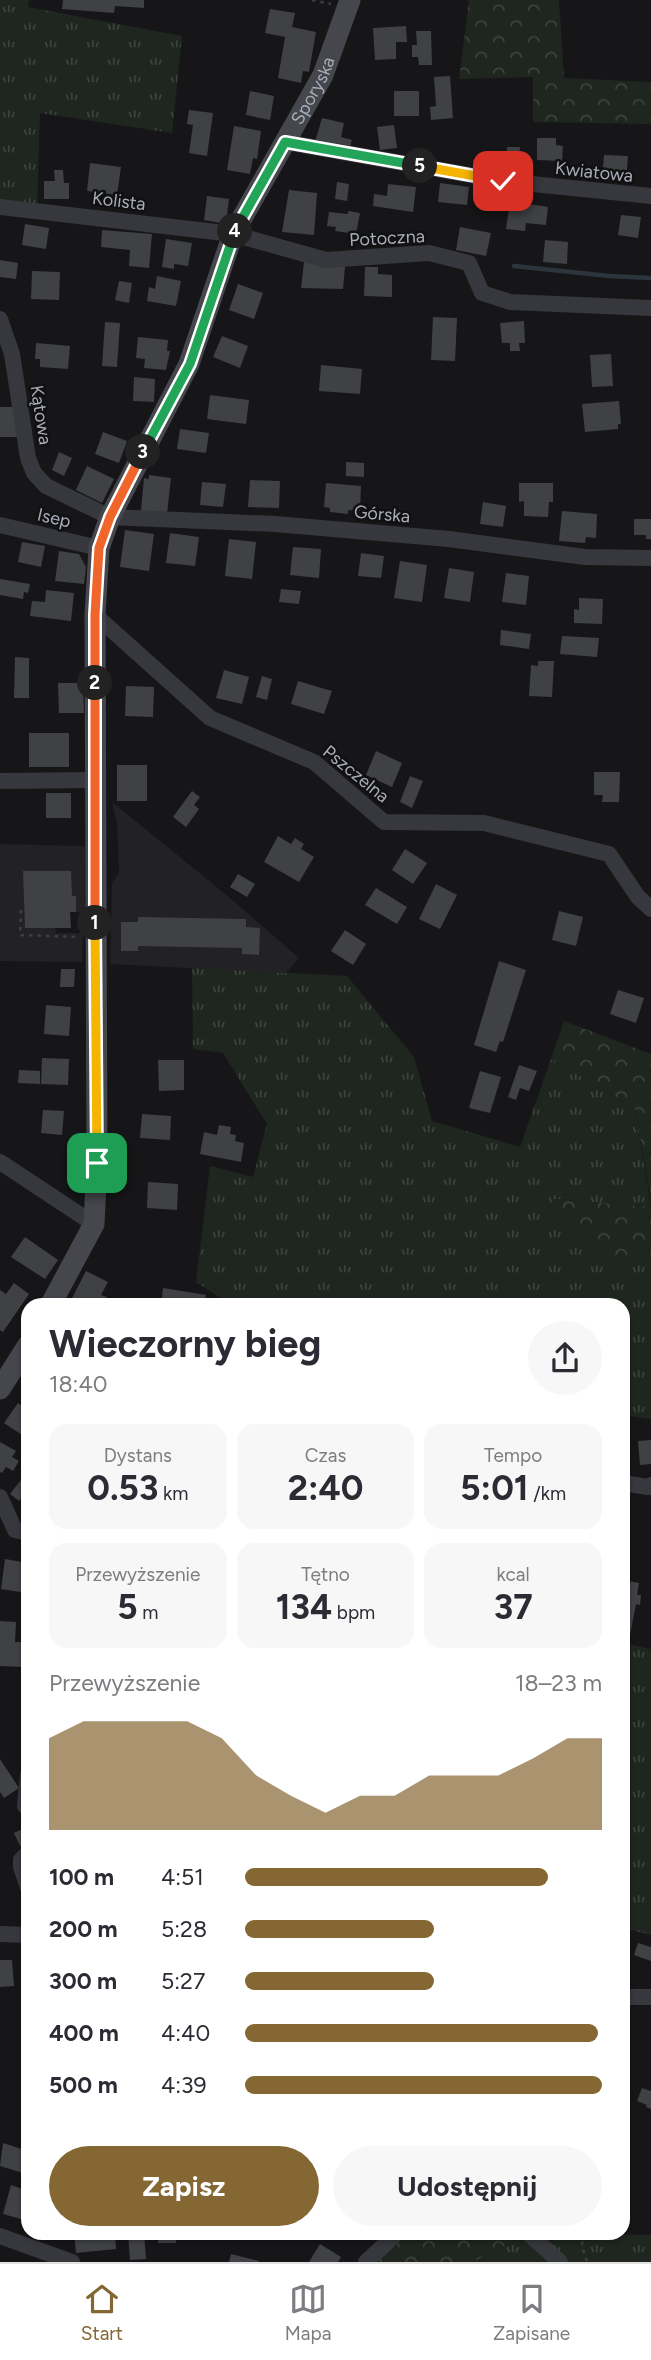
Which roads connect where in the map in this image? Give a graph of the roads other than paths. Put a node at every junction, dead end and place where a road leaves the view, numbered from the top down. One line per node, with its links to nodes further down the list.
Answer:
1 (350, 0): 2 (street, Sporyska)
2 (285, 142): 3 (street, Kwiatowa); 5 (street, Sporyska)
3 (651, 196)
4 (0, 207): 5 (street, Kolista)
5 (233, 234): 6 (street, Potoczna); 8 (street, Sporyska)
6 (651, 308)
7 (0, 319): 8 (street, Kątowa)
8 (110, 517): 10 (street, Sporyska); 11 (street, Górska)
9 (0, 525): 10 (street, Isep)
10 (99, 548): 12 (street, Sporyska)
11 (651, 558)
12 (95, 615): 13 (street, Sporyska); 15 (street, Pszczelna)
13 (95, 780): 14 (street); 17 (street, Sporyska)
14 (0, 781)
15 (651, 909)
16 (0, 1162): 17 (street)
17 (94, 1224): 18 (street, Sporyska)
18 (54, 1298)
19 (21, 1356): 20 (street)
20 (0, 1389)
21 (630, 1484): 22 (street)
22 (651, 1485)
23 (0, 1497): 24 (street)
24 (21, 1532)
25 (21, 1932): 26 (street)
26 (0, 1934)
27 (630, 1997): 28 (street)
28 (651, 1997)
29 (0, 2236): 32 (street)
30 (390, 2240): 33 (street)
31 (536, 2240): 34 (street)
32 (72, 2262)
33 (366, 2262)
34 (560, 2262)

